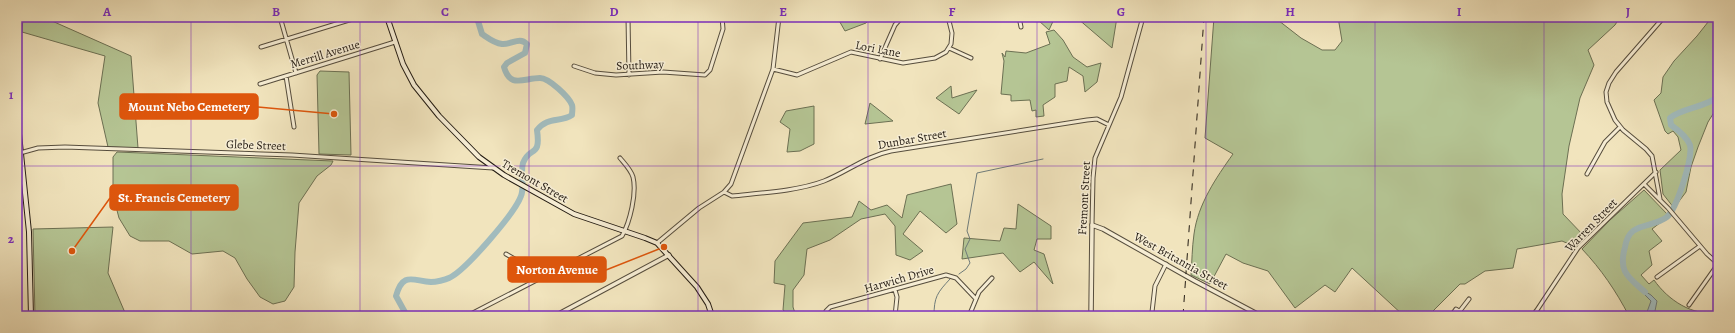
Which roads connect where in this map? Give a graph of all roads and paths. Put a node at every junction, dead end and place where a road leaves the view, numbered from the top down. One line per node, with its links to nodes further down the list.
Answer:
1 (18, 17): 32 (main road)
2 (280, 17): 17 (street)
3 (359, 17): 17 (street)
4 (387, 17): 18 (main road, Tremont Street)
5 (585, 17): 6 (street)
6 (593, 17): 7 (street)
7 (597, 17)
8 (628, 17): 26 (street)
9 (722, 17): 26 (street, Southway)
10 (779, 17): 24 (street)
11 (902, 17): 22 (street)
12 (948, 17): 20 (street)
13 (1019, 17): 16 (street)
14 (1143, 17): 29 (street, Fremont Street)
15 (1664, 17): 30 (street)
16 (1021, 27)
17 (287, 39): 19 (street); 25 (street)
18 (395, 42): 25 (street, Merrill Avenue); 34 (main road, Tremont Street)
19 (261, 47)
20 (949, 48): 21 (street); 22 (street, Lori Lane)
21 (971, 58)
22 (880, 59): 24 (street, Lori Lane)
23 (574, 66): 26 (street, Southway)
24 (773, 69): 38 (street)
25 (296, 73): 27 (street, Merrill Avenue)
26 (629, 75)
27 (286, 76): 28 (street, Merrill Avenue); 31 (street)
28 (260, 84)
29 (1109, 125): 38 (street, Dunbar Street); 40 (street, Fremont Street)
30 (1620, 127): 35 (street); 36 (street)
31 (294, 128)
32 (20, 153): 34 (street, Glebe Street); 58 (main road)
33 (620, 158): 41 (street)
34 (493, 168): 41 (main road, Tremont Street)
35 (1656, 172): 37 (street, Warren Street); 39 (street)
36 (1587, 174)
37 (1644, 184): 39 (street); 55 (street, Warren Street)
38 (724, 192): 42 (street)
39 (1660, 199): 43 (street)
40 (1092, 225): 46 (street, West Britannia Street); 65 (street, Fremont Street)
41 (625, 231): 42 (main road, Tremont Street); 48 (street)
42 (657, 243): 45 (main road, Tremont Street)
43 (1700, 246): 47 (street); 49 (street)
44 (506, 254): 48 (street)
45 (669, 255): 60 (street); 61 (main road, Tremont Street)
46 (1166, 264): 57 (street); 66 (street, West Britannia Street)
47 (1718, 264): 54 (street)
48 (544, 276): 59 (street)
49 (1657, 277)
50 (992, 278): 52 (street)
51 (895, 290): 52 (street, Harwich Drive); 62 (street, Harwich Drive); 63 (street)
52 (976, 299): 64 (street)
53 (1469, 299): 56 (street)
54 (1689, 305)
55 (1536, 310): 69 (street, Warren Street); 70 (street)
56 (1459, 311): 67 (street); 68 (street)
57 (1152, 312)
58 (30, 316)
59 (467, 316)
60 (555, 316)
61 (712, 316)
62 (826, 316)
63 (895, 316)
64 (969, 316)
65 (1091, 316)
66 (1261, 316)
67 (1451, 316)
68 (1456, 316)
69 (1532, 316)
70 (1543, 316)

